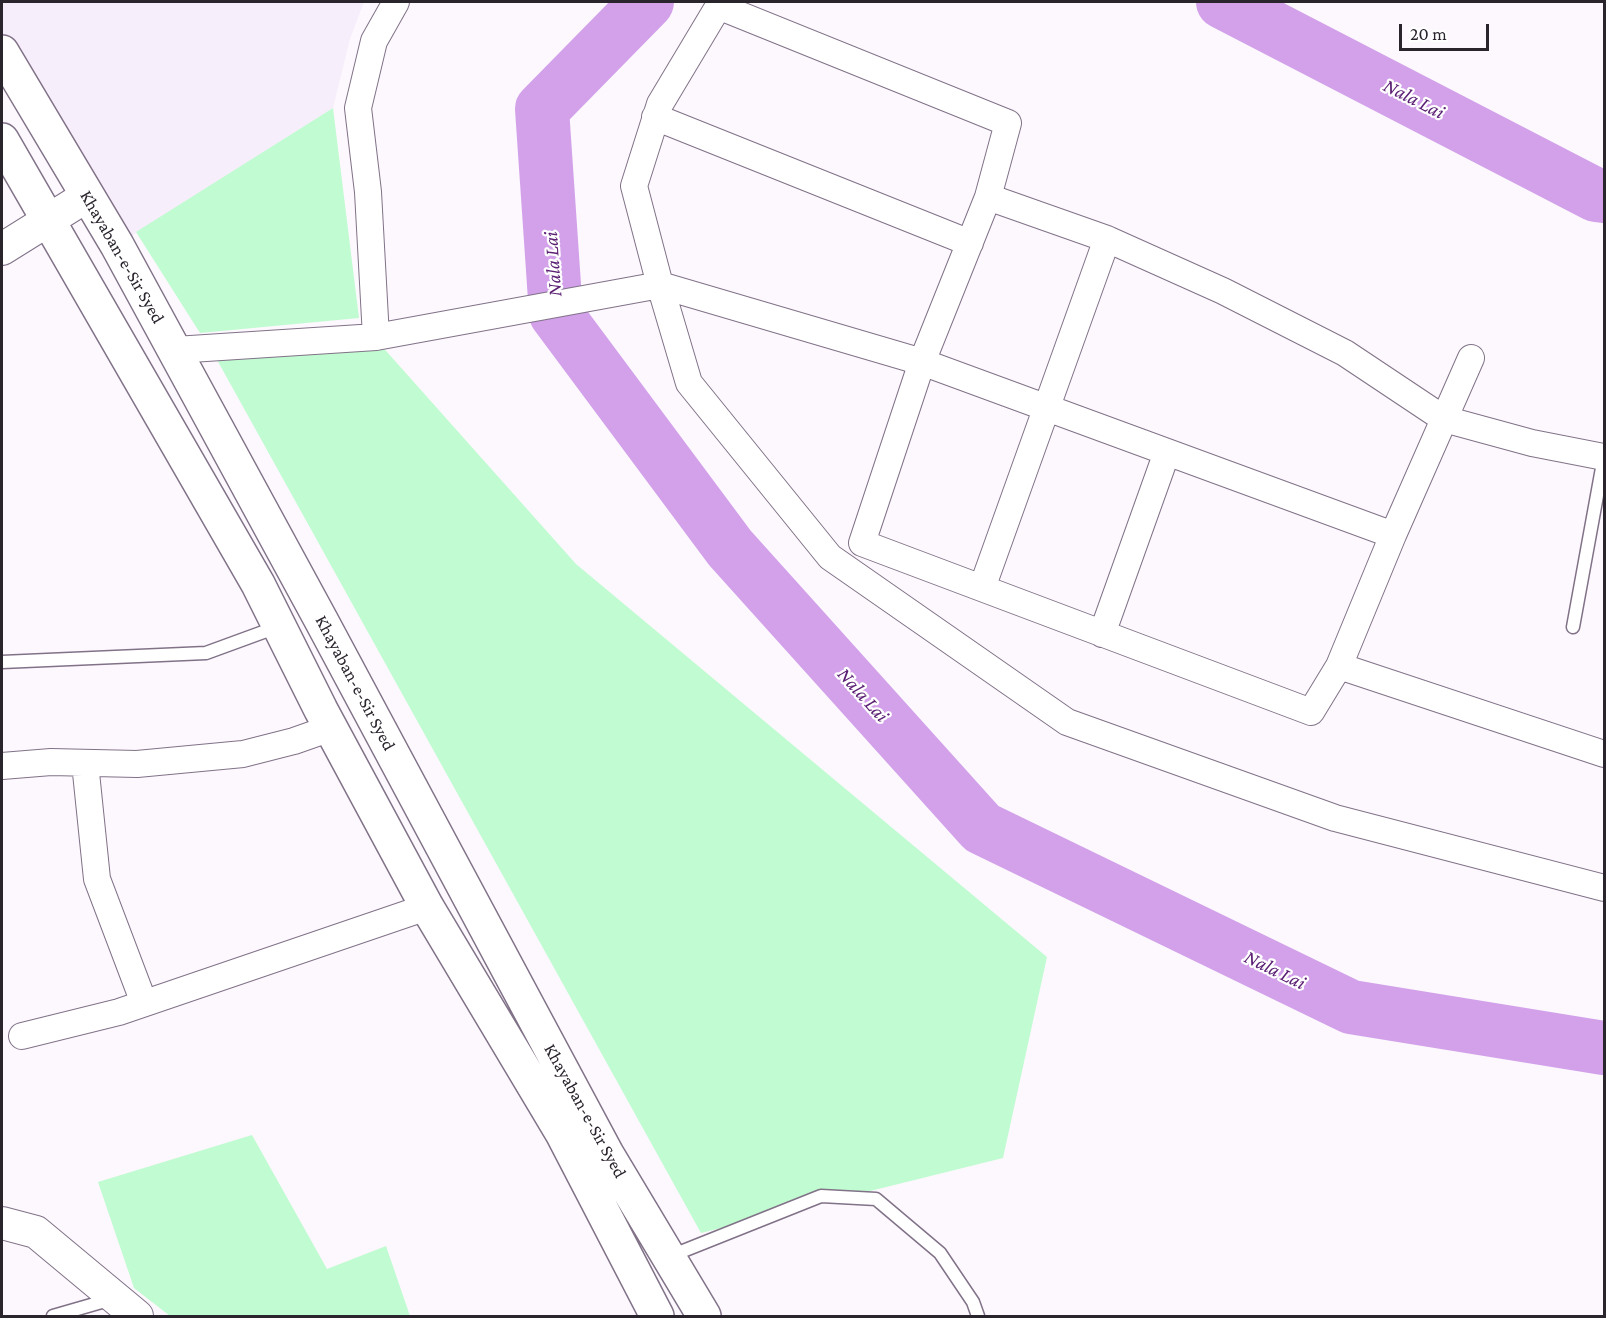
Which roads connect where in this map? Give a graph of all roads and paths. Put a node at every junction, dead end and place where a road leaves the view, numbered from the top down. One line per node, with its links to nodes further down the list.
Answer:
1 (396, 2): 13 (street)
2 (719, 4): 4 (street); 7 (street)
3 (2, 52): 6 (main road, Khayaban-e-Sir Syed)
4 (656, 117): 10 (street); 12 (street)
5 (2, 140): 8 (main road, Khayaban-e-Sir Syed)
6 (87, 196): 8 (street); 14 (main road, Khayaban-e-Sir Syed)
7 (988, 197): 9 (street); 10 (street)
8 (47, 220): 11 (street); 23 (main road, Khayaban-e-Sir Syed)
9 (1107, 239): 17 (street); 18 (street)
10 (970, 243): 16 (street)
11 (2, 249)
12 (660, 285): 13 (street); 16 (street); 32 (street)
13 (385, 335): 14 (street)
14 (175, 350): 37 (main road, Khayaban-e-Sir Syed)
15 (1471, 358): 18 (street)
16 (922, 362): 17 (street); 22 (street)
17 (1046, 408): 19 (street); 22 (street)
18 (1444, 419): 20 (street); 21 (street)
19 (1167, 452): 21 (street); 25 (street)
20 (1604, 457): 24 (lane)
21 (1393, 535): 27 (street)
22 (982, 588): 25 (street)
23 (279, 626): 26 (lane); 28 (main road, Khayaban-e-Sir Syed)
24 (1573, 627)
25 (1102, 634): 27 (street)
26 (2, 662)
27 (1339, 666): 29 (street)
28 (331, 728): 30 (street); 33 (main road, Khayaban-e-Sir Syed)
29 (1605, 754)
30 (85, 763): 31 (street); 34 (street)
31 (2, 766)
32 (1605, 888)
33 (427, 907): 34 (street); 40 (main road, Khayaban-e-Sir Syed)
34 (144, 1003): 35 (street)
35 (22, 1036)
36 (2, 1223): 38 (street)
37 (668, 1257): 41 (main road, Khayaban-e-Sir Syed); 42 (lane)
38 (126, 1307): 39 (lane)
39 (53, 1317)
40 (657, 1317)
41 (704, 1317)
42 (978, 1317)

